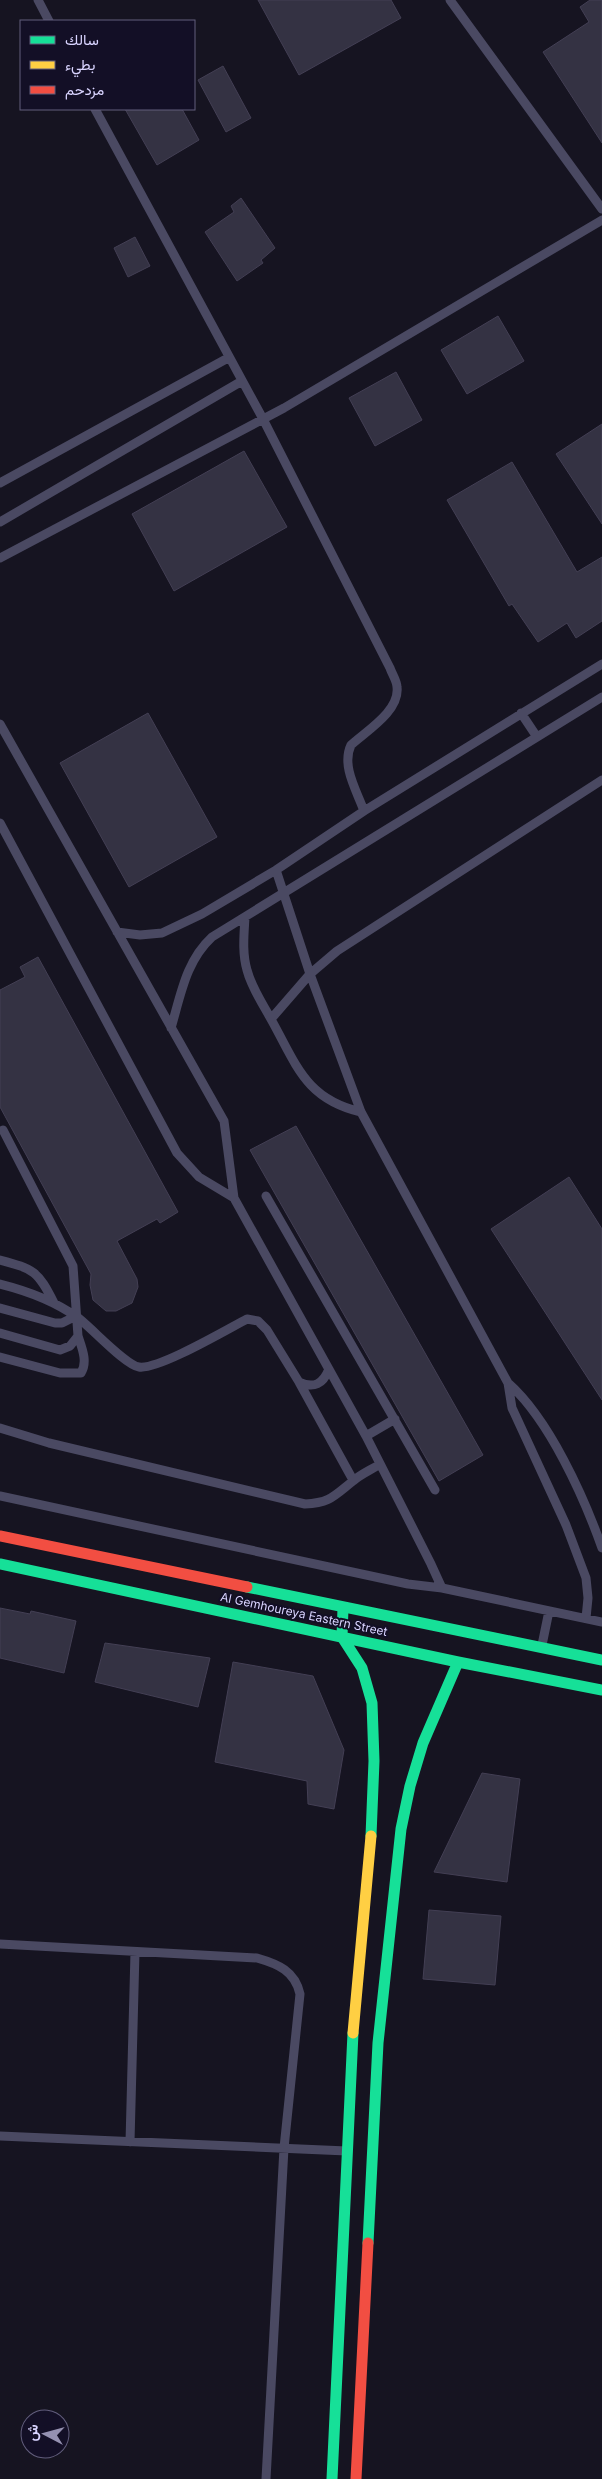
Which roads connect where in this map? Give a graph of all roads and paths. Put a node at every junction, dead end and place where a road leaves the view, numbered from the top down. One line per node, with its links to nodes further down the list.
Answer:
1 (38, 0): 3 (lane)
2 (450, 0): 5 (lane)
3 (48, 20)
4 (96, 110): 7 (lane)
5 (602, 210)
6 (602, 220): 9 (lane)
7 (228, 358): 8 (lane); 10 (lane)
8 (242, 381): 9 (lane); 11 (lane)
9 (263, 419): 12 (lane); 20 (lane)
10 (0, 483)
11 (0, 522)
12 (0, 558)
13 (602, 664): 15 (lane)
14 (602, 697): 18 (lane)
15 (521, 713): 18 (lane); 20 (lane)
16 (0, 724): 17 (lane)
17 (3, 736): 25 (lane)
18 (537, 737): 23 (lane)
19 (602, 780): 26 (lane)
20 (364, 811): 22 (lane)
21 (0, 823): 32 (lane)
22 (276, 870): 23 (lane); 25 (lane)
23 (283, 893): 24 (lane); 26 (lane)
24 (245, 917): 27 (lane); 28 (lane)
25 (117, 932): 28 (lane)
26 (310, 974): 27 (lane); 29 (lane)
27 (271, 1019): 29 (lane)
28 (171, 1028): 32 (lane)
29 (360, 1112): 43 (lane)
30 (3, 1130): 37 (lane)
31 (266, 1196): 44 (lane)
32 (234, 1198): 41 (lane)
33 (0, 1260): 35 (lane)
34 (0, 1284): 35 (lane)
35 (54, 1304): 37 (lane)
36 (0, 1308): 37 (lane)
37 (76, 1316): 39 (lane); 42 (lane)
38 (0, 1333): 39 (lane)
39 (78, 1336): 40 (lane)
40 (0, 1356)
41 (329, 1369): 42 (lane); 46 (lane)
42 (299, 1382): 48 (lane)
43 (508, 1383): 52 (lane); 57 (lane)
44 (395, 1419): 46 (lane); 49 (lane)
45 (0, 1428): 48 (lane)
46 (366, 1436): 47 (lane)
47 (380, 1464): 48 (lane); 54 (lane)
48 (354, 1480)
49 (435, 1490)
50 (0, 1496): 54 (lane)
51 (0, 1536): 55 (main road, Al Gemhoureya Eastern Street)
52 (602, 1548)
53 (0, 1564): 59 (main road, Al Gemhoureya Eastern Street)
54 (442, 1588): 56 (lane)
55 (343, 1608): 59 (main road); 61 (main road, Al Gemhoureya Eastern Street)
56 (549, 1611): 57 (lane); 60 (lane)
57 (586, 1618): 58 (lane)
58 (602, 1622)
59 (342, 1637): 63 (main road, Al Gemhoureya Eastern Street); 67 (main road)
60 (541, 1647): 61 (main road, Al Gemhoureya Eastern Street); 62 (main road, Al Gemhoureya Eastern Street)
61 (519, 1658): 63 (main road, Al Gemhoureya Eastern Street); 64 (main road, Al Gemhoureya Eastern Street)
62 (602, 1660)
63 (458, 1662): 67 (main road)
64 (602, 1690)
65 (0, 1944): 66 (lane)
66 (135, 1952): 69 (lane); 70 (lane)
67 (365, 2042): 71 (main road); 74 (main road)
68 (0, 2136): 69 (lane)
69 (130, 2142): 70 (lane)
70 (284, 2148): 71 (lane); 72 (lane)
71 (347, 2151): 73 (main road)
72 (266, 2479)
73 (332, 2479)
74 (356, 2479)

